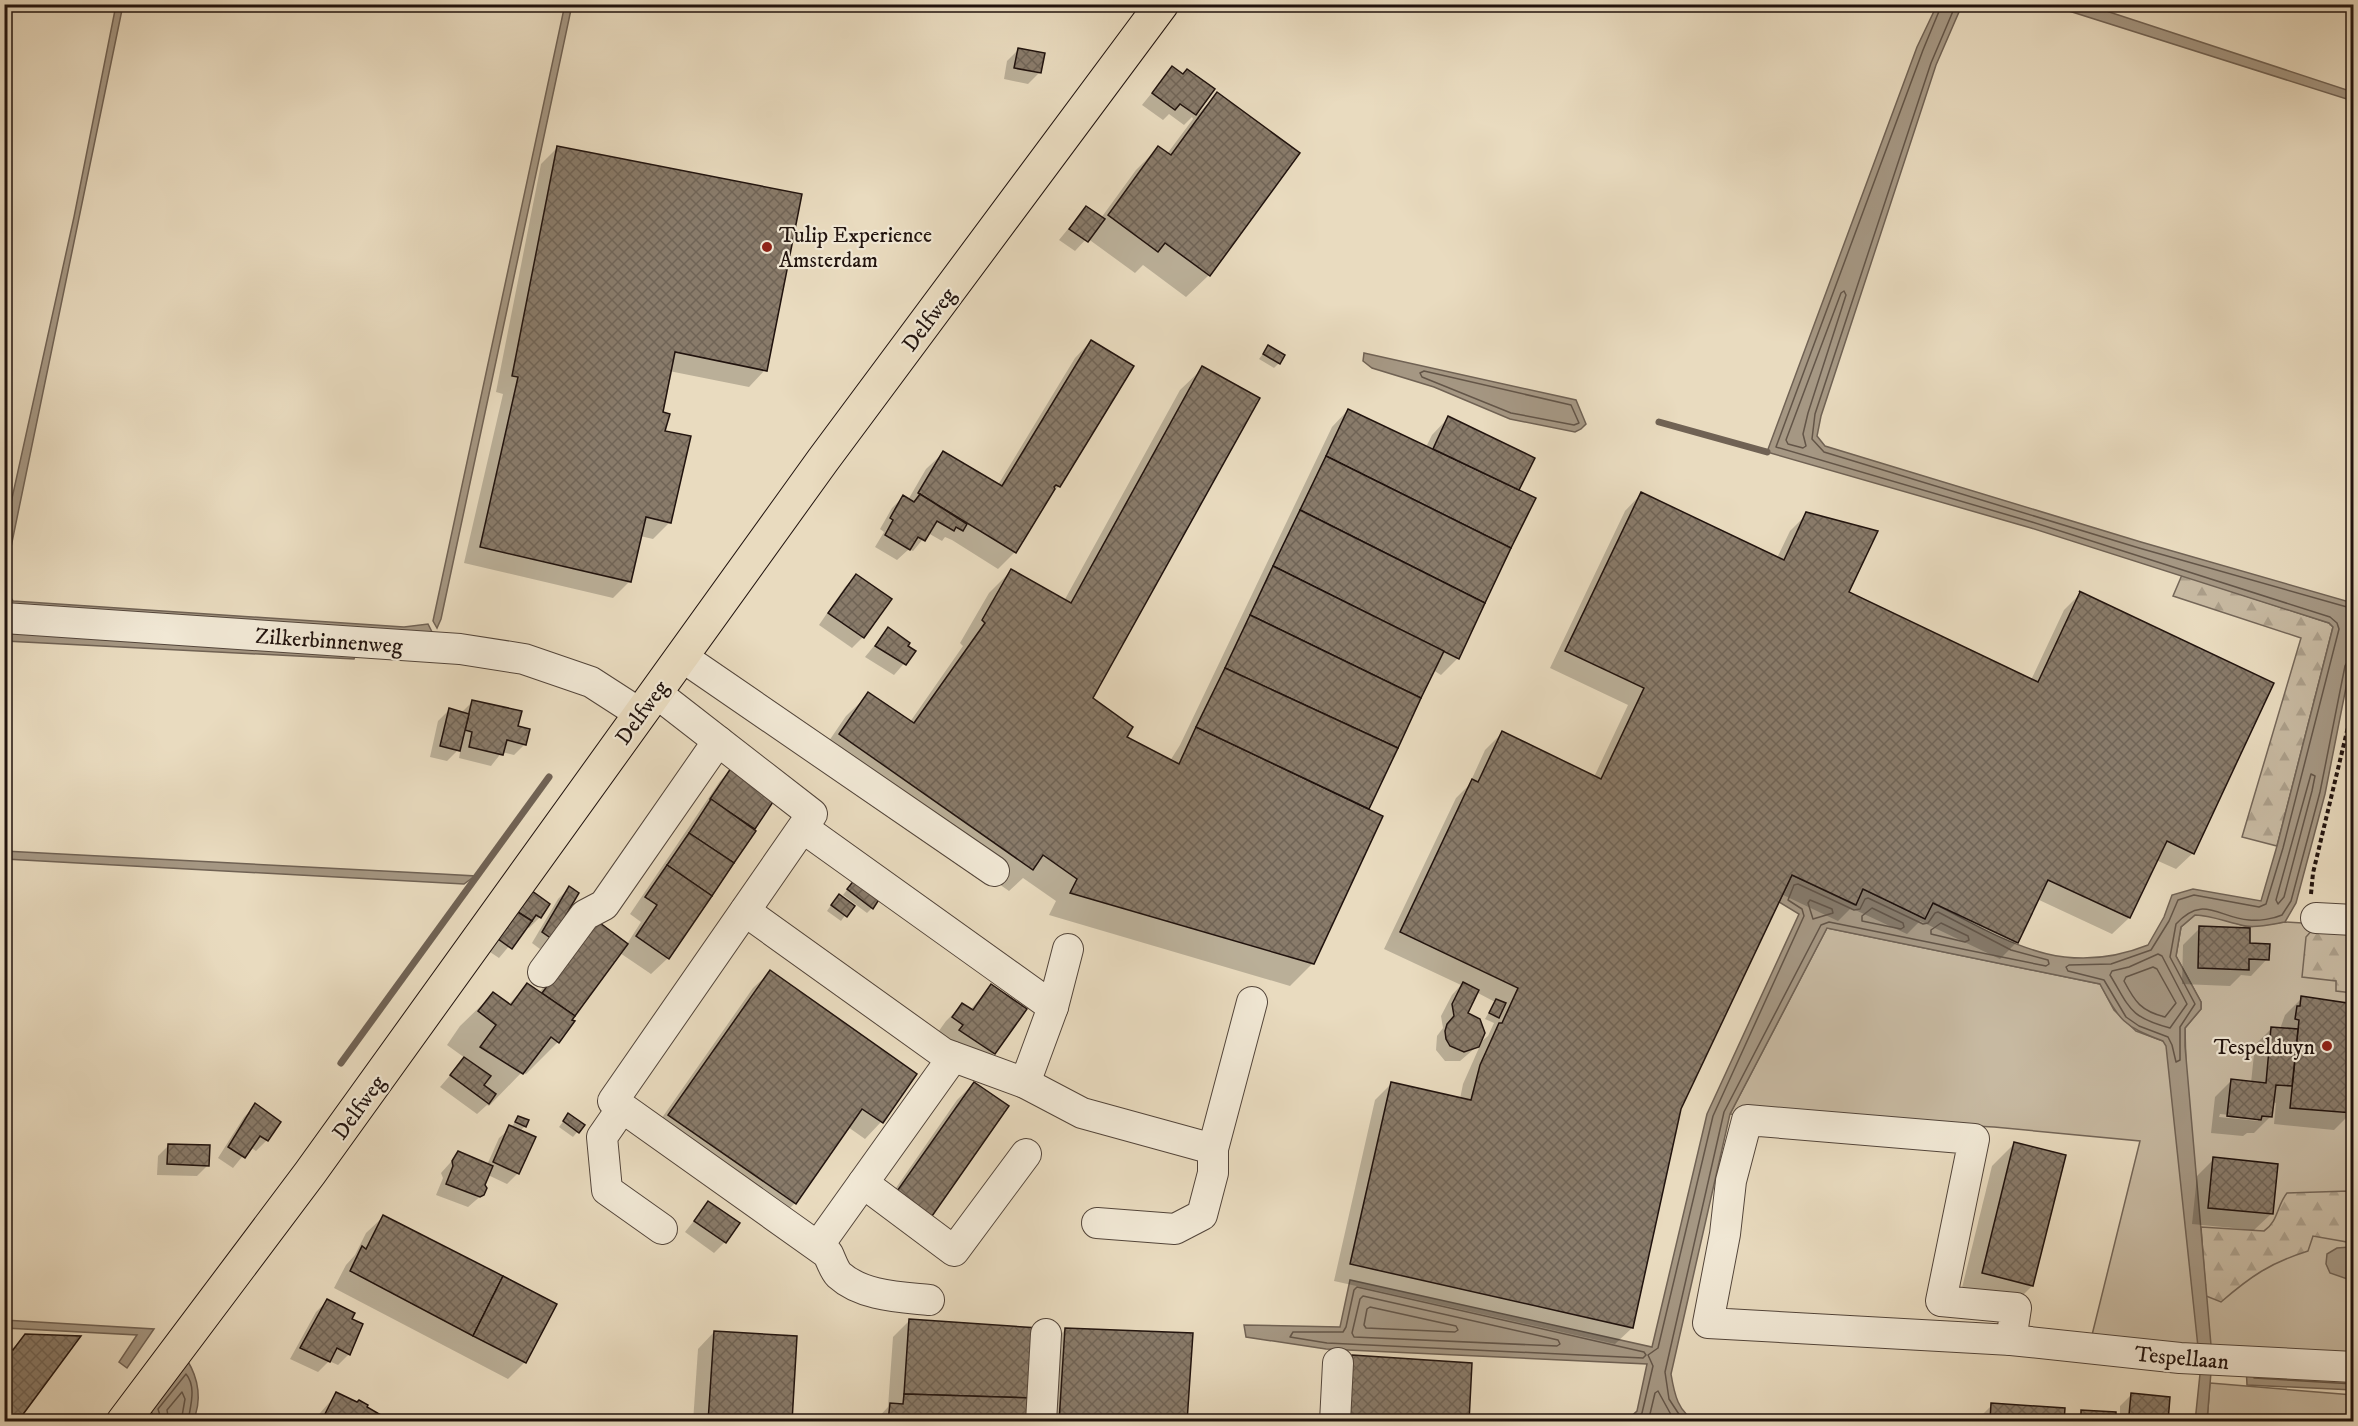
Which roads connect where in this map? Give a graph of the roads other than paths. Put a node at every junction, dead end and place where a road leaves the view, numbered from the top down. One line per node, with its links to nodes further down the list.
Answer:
1 (1162, 4): 3 (main road, Delfweg)
2 (4, 618): 4 (street, Zilkerbinnenweg)
3 (681, 656): 4 (main road, Delfweg); 7 (street)
4 (647, 703): 5 (street, Zilkerbinnenweg); 29 (main road, Delfweg)
5 (717, 741): 6 (street, Zilkerbinnenweg); 12 (street)
6 (803, 828): 8 (street); 14 (street)
7 (994, 871)
8 (745, 911): 15 (street); 17 (street)
9 (2316, 918): 10 (street)
10 (2354, 920)
11 (1068, 949): 14 (street)
12 (543, 972)
13 (1252, 1002): 18 (street)
14 (1053, 1007): 16 (street)
15 (953, 1057): 16 (street); 20 (street)
16 (1025, 1083): 18 (street)
17 (622, 1108): 22 (street); 23 (street)
18 (1213, 1149): 21 (street)
19 (1026, 1154): 20 (street)
20 (863, 1183): 23 (street)
21 (1097, 1223)
22 (662, 1229)
23 (818, 1246): 24 (street)
24 (929, 1300)
25 (1046, 1334): 30 (street)
26 (2011, 1340): 26 (street, Tespellaan); 28 (street, Tespellaan)
27 (1338, 1363): 31 (street)
28 (2354, 1367)
29 (123, 1422)
30 (1041, 1422)
31 (1335, 1422)

